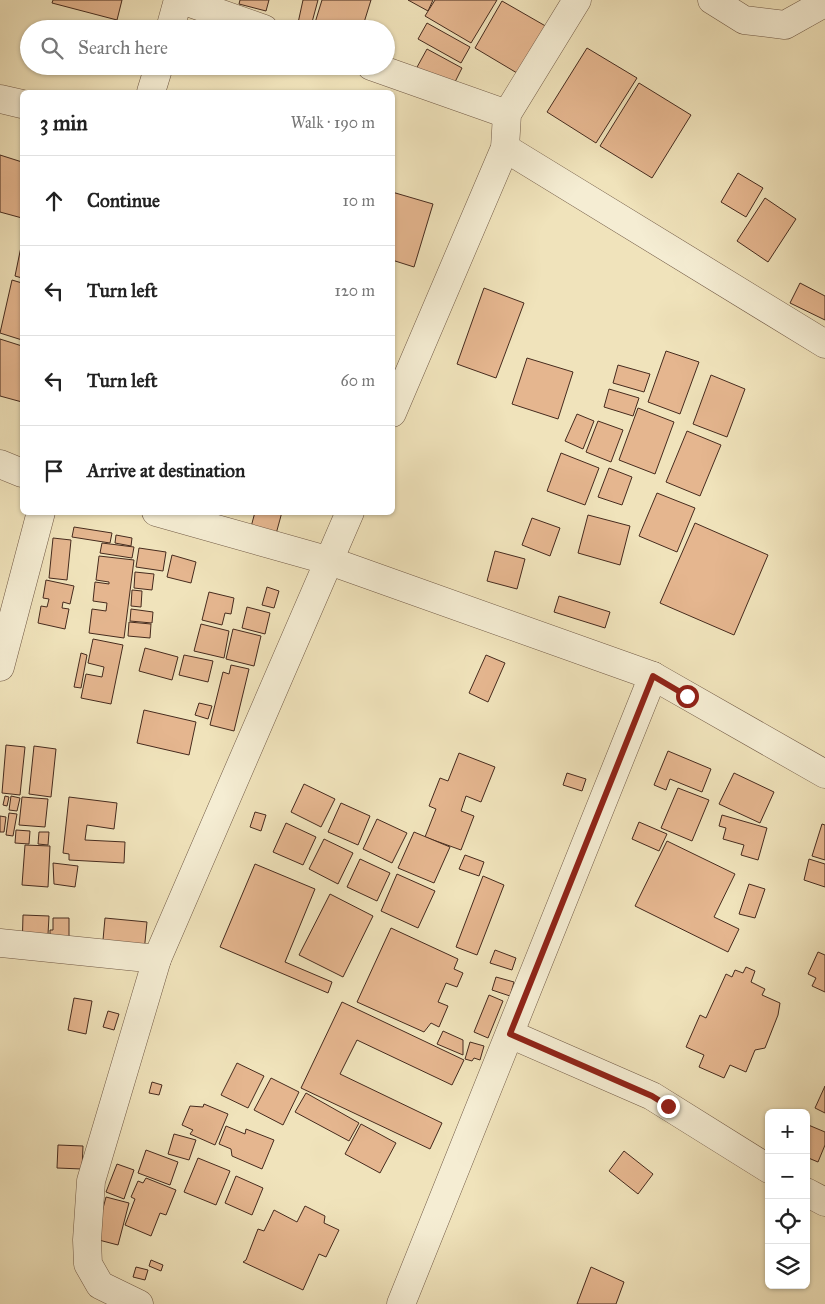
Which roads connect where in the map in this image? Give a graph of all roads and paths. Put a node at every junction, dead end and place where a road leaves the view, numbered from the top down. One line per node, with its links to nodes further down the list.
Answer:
1 (180, 0): 5 (street); 6 (street)
2 (577, 0): 12 (street)
3 (712, 0): 4 (street)
4 (823, 6)
5 (173, 20)
6 (238, 20)
7 (395, 74): 12 (street)
8 (156, 75): 9 (street)
9 (152, 90)
10 (0, 99): 11 (street)
11 (20, 104)
12 (507, 114): 13 (street)
13 (505, 148): 14 (street); 15 (street)
14 (825, 344)
15 (395, 406)
16 (0, 464): 17 (street)
17 (20, 472)
18 (40, 515): 22 (street)
19 (167, 515): 21 (street)
20 (349, 515): 21 (street)
21 (330, 561): 24 (street); 27 (street)
22 (5, 628): 23 (street)
23 (0, 667)
24 (653, 676): 25 (street); 28 (street)
25 (825, 774)
26 (0, 943): 27 (street)
27 (157, 959): 32 (street)
28 (510, 1034): 29 (street); 34 (street)
29 (765, 1167)
30 (810, 1194): 31 (street)
31 (825, 1202)
32 (99, 1294): 33 (street)
33 (139, 1304)
34 (401, 1304)

